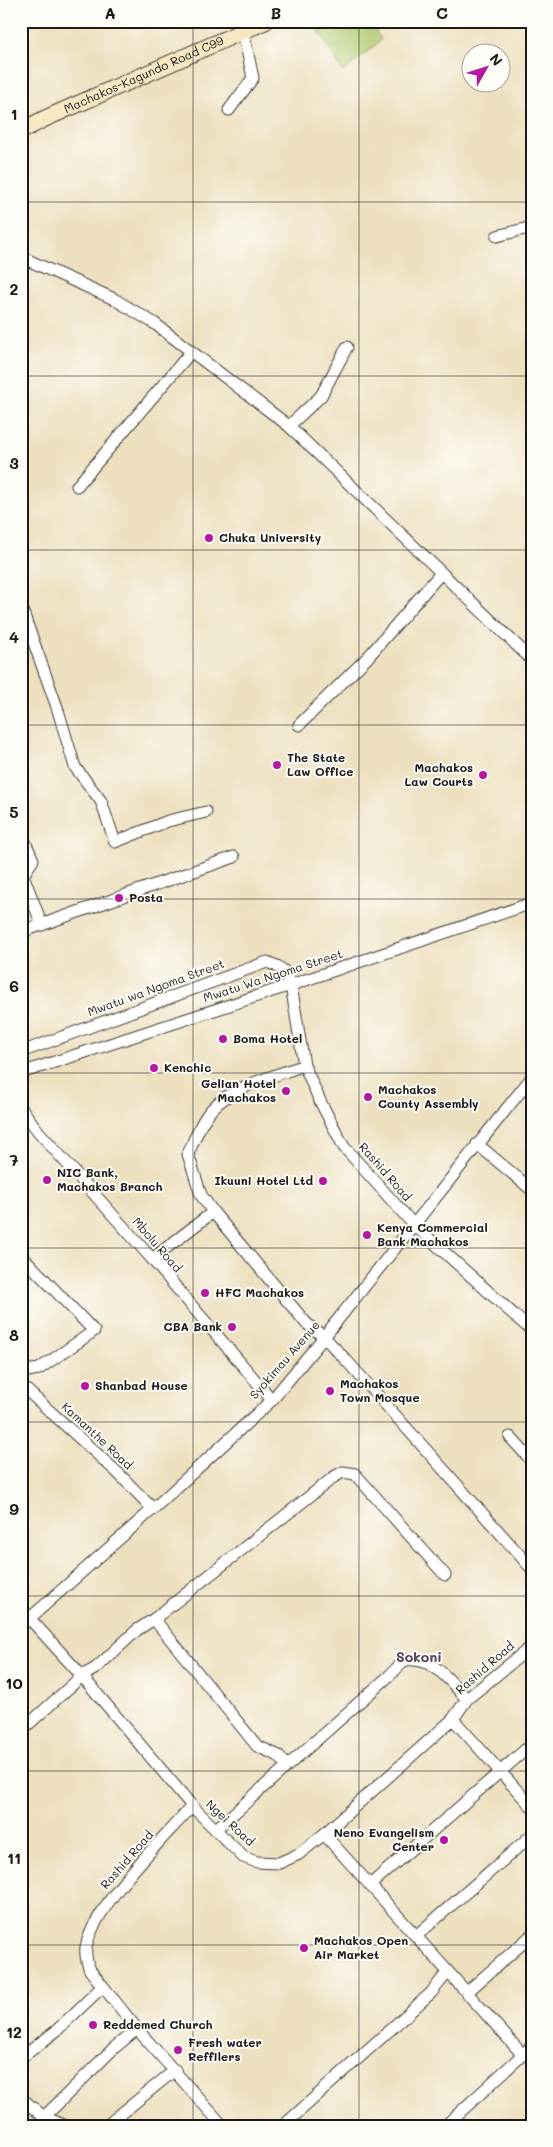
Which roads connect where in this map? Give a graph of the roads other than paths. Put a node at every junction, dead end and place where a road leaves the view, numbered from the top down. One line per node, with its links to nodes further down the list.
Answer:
1 (253, 25): 2 (street); 3 (main road, Machakos-Kagundo Road C99)
2 (228, 110)
3 (21, 131)
4 (532, 226): 5 (street)
5 (497, 236)
6 (21, 257): 8 (street)
7 (347, 347): 9 (street)
8 (192, 352): 9 (street); 10 (street)
9 (289, 426): 11 (street)
10 (76, 486)
11 (441, 573): 13 (street); 14 (street)
12 (21, 607): 15 (street)
13 (532, 660)
14 (299, 726)
15 (206, 812)
16 (21, 833): 19 (street)
17 (234, 857): 19 (street)
18 (532, 903): 21 (street, Mwatu Wa Ngoma Street)
19 (42, 925): 20 (street)
20 (21, 932)
21 (291, 985): 22 (street, Mwatu wa Ngoma Street); 23 (street, Rashid Road); 24 (street, Mwatu Wa Ngoma Street)
22 (21, 1052)
23 (304, 1065): 29 (street); 30 (street, Rashid Road)
24 (21, 1073)
25 (532, 1077): 27 (street, Syokimau Avenue)
26 (21, 1108): 32 (street, Mbolu Road)
27 (477, 1144): 28 (street); 30 (street, Syokimau Avenue)
28 (532, 1190)
29 (213, 1212): 32 (street); 34 (street)
30 (413, 1224): 33 (street, Rashid Road); 34 (street, Syokimau Avenue)
31 (21, 1255): 35 (street)
32 (152, 1260): 37 (street, Mbolu Road)
33 (532, 1331)
34 (324, 1337): 37 (street, Syokimau Avenue); 41 (street)
35 (21, 1372)
36 (21, 1385): 40 (street, Kamanthe Road)
37 (272, 1400): 40 (street, Syokimau Avenue)
38 (510, 1437): 39 (street)
39 (532, 1461)
40 (153, 1509): 45 (street, Syokimau Avenue)
41 (532, 1569)
42 (445, 1575): 44 (street)
43 (21, 1609): 45 (street, Ngei Road)
44 (154, 1619): 47 (street); 52 (street)
45 (25, 1622): 47 (street, Ngei Road)
46 (532, 1646): 48 (street, Rashid Road)
47 (82, 1676): 50 (street); 54 (street, Ngei Road)
48 (467, 1700): 49 (street, Rashid Road); 52 (street)
49 (453, 1719): 53 (street); 57 (street, Rashid Road)
50 (21, 1731)
51 (532, 1744): 53 (street)
52 (286, 1765): 56 (street)
53 (500, 1770): 55 (street); 59 (street)
54 (192, 1806): 56 (street, Ngei Road); 63 (street, Rashid Road)
55 (532, 1807)
56 (216, 1829): 57 (street, Ngei Road)
57 (324, 1834): 59 (street)
58 (532, 1835): 61 (street)
59 (370, 1885): 61 (street)
60 (532, 1935): 64 (street)
61 (416, 1936): 62 (street)
62 (448, 1972): 64 (street); 75 (street)
63 (103, 1986): 65 (street, Rashid Road); 68 (street)
64 (468, 1992): 67 (street)
65 (137, 2028): 69 (street, Rashid Road); 71 (street)
66 (532, 2046): 67 (street)
67 (523, 2055): 76 (street)
68 (21, 2058)
69 (175, 2070): 73 (street); 74 (street, Rashid Road)
70 (21, 2098): 71 (street)
71 (44, 2117): 72 (street)
72 (66, 2126)
73 (106, 2126)
74 (223, 2126)
75 (284, 2126)
76 (445, 2126)

